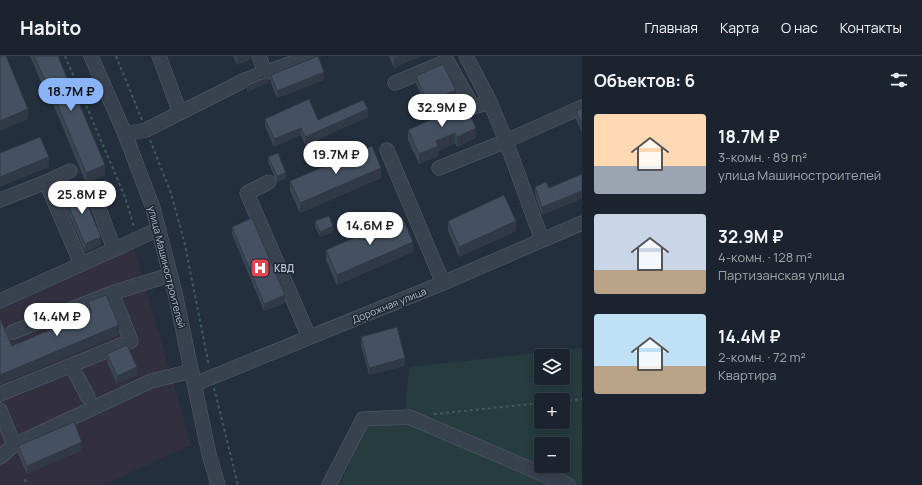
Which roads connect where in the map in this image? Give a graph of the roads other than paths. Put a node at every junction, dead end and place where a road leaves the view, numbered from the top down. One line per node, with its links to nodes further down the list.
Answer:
1 (92, 56): 11 (street, улица Машиностроителей)
2 (159, 56): 10 (street)
3 (258, 56): 6 (street)
4 (311, 56): 6 (street)
5 (466, 56): 8 (street)
6 (265, 73): 10 (street)
7 (395, 82): 8 (street)
8 (490, 102): 12 (street)
9 (582, 107): 12 (street)
10 (180, 113): 11 (street)
11 (125, 134): 21 (street, улица Машиностроителей)
12 (506, 141): 14 (street); 22 (street)
13 (387, 150): 26 (street)
14 (439, 168)
15 (70, 171): 16 (street)
16 (46, 182): 18 (street); 24 (street)
17 (269, 182): 30 (street)
18 (0, 200)
19 (96, 200): 23 (street)
20 (582, 223): 22 (street, Дорожная улица)
21 (159, 228): 23 (street); 25 (street, улица Машиностроителей)
22 (542, 240): 26 (street, Дорожная улица)
23 (114, 249): 24 (street)
24 (81, 264): 28 (street)
25 (170, 275): 27 (street); 32 (street, улица Машиностроителей)
26 (443, 283): 30 (street, Дорожная улица)
27 (112, 293): 29 (street); 31 (street)
28 (0, 301)
29 (13, 332)
30 (309, 337): 32 (street, Дорожная улица)
31 (71, 365): 33 (street); 34 (street)
32 (193, 377): 36 (street, Дорожная улица); 38 (street, улица Машиностроителей)
33 (0, 394)
34 (88, 397)
35 (0, 410): 36 (street)
36 (14, 445): 37 (street, Дорожная улица)
37 (0, 457)
38 (218, 485)
39 (329, 485): 40 (street)
40 (568, 485)

